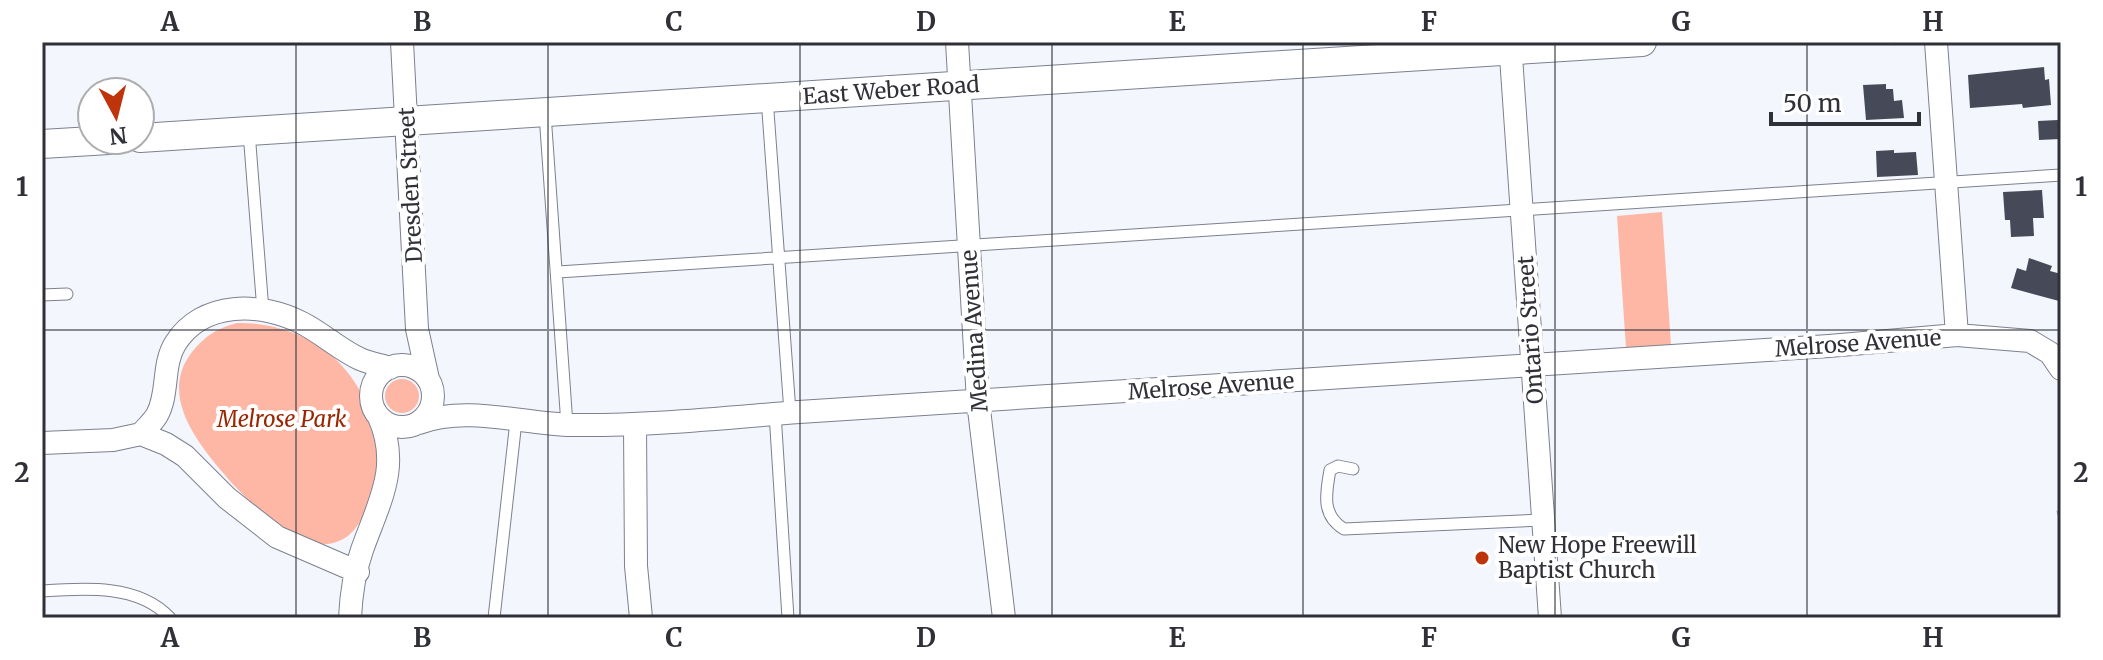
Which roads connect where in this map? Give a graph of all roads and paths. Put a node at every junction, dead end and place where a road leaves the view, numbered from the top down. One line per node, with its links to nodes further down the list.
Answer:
1 (402, 42): 9 (street, Dresden Street)
2 (957, 42): 6 (street, Medina Avenue)
3 (1642, 42): 5 (street, East Weber Road)
4 (1936, 42): 15 (street)
5 (1510, 46): 6 (street, East Weber Road); 16 (street, Ontario Street)
6 (959, 86): 7 (street, East Weber Road); 17 (street, Medina Avenue)
7 (767, 98): 8 (street, East Weber Road); 18 (lane)
8 (545, 112): 9 (street, East Weber Road); 19 (lane)
9 (407, 121): 10 (street, East Weber Road); 23 (street, Dresden Street)
10 (249, 131): 11 (street, East Weber Road); 22 (lane)
11 (156, 137)
12 (76, 142): 13 (street)
13 (42, 144)
14 (2061, 175): 15 (lane)
15 (1946, 183): 16 (lane); 24 (street)
16 (1522, 210): 17 (lane); 26 (street, Ontario Street)
17 (968, 246): 18 (lane); 30 (street, Medina Avenue)
18 (779, 258): 19 (lane); 32 (lane)
19 (558, 272): 36 (lane)
20 (67, 294): 21 (lane)
21 (42, 295)
22 (263, 311): 25 (street); 38 (street)
23 (417, 329): 27 (street, Dresden Street); 29 (street, Dresden Street)
24 (1957, 335): 26 (street, Melrose Avenue); 28 (street, Melrose Avenue)
25 (360, 359): 27 (street); 31 (street)
26 (1532, 365): 30 (street, Melrose Avenue); 42 (street, Ontario Street)
27 (395, 366): 29 (street); 31 (street)
28 (2061, 369)
29 (431, 386): 33 (street, Melrose Avenue); 35 (street)
30 (978, 401): 32 (street, Melrose Avenue); 50 (street, Medina Avenue)
31 (375, 408): 35 (street); 40 (street)
32 (782, 413): 37 (street, Melrose Avenue); 49 (lane)
33 (465, 415): 34 (street, Melrose Avenue); 35 (street, Melrose Avenue)
34 (516, 421): 36 (street, Melrose Avenue); 47 (lane)
35 (414, 425): 40 (street)
36 (567, 425): 37 (street, Melrose Avenue)
37 (635, 425): 48 (street)
38 (141, 434): 39 (street); 43 (street)
39 (42, 443)
40 (390, 451): 43 (street)
41 (1353, 469): 42 (lane)
42 (1543, 520): 51 (street, Ontario Street)
43 (358, 572): 46 (street)
44 (42, 591): 45 (lane)
45 (170, 618)
46 (350, 618)
47 (494, 618)
48 (641, 618)
49 (788, 618)
50 (1004, 618)
51 (1550, 618)

